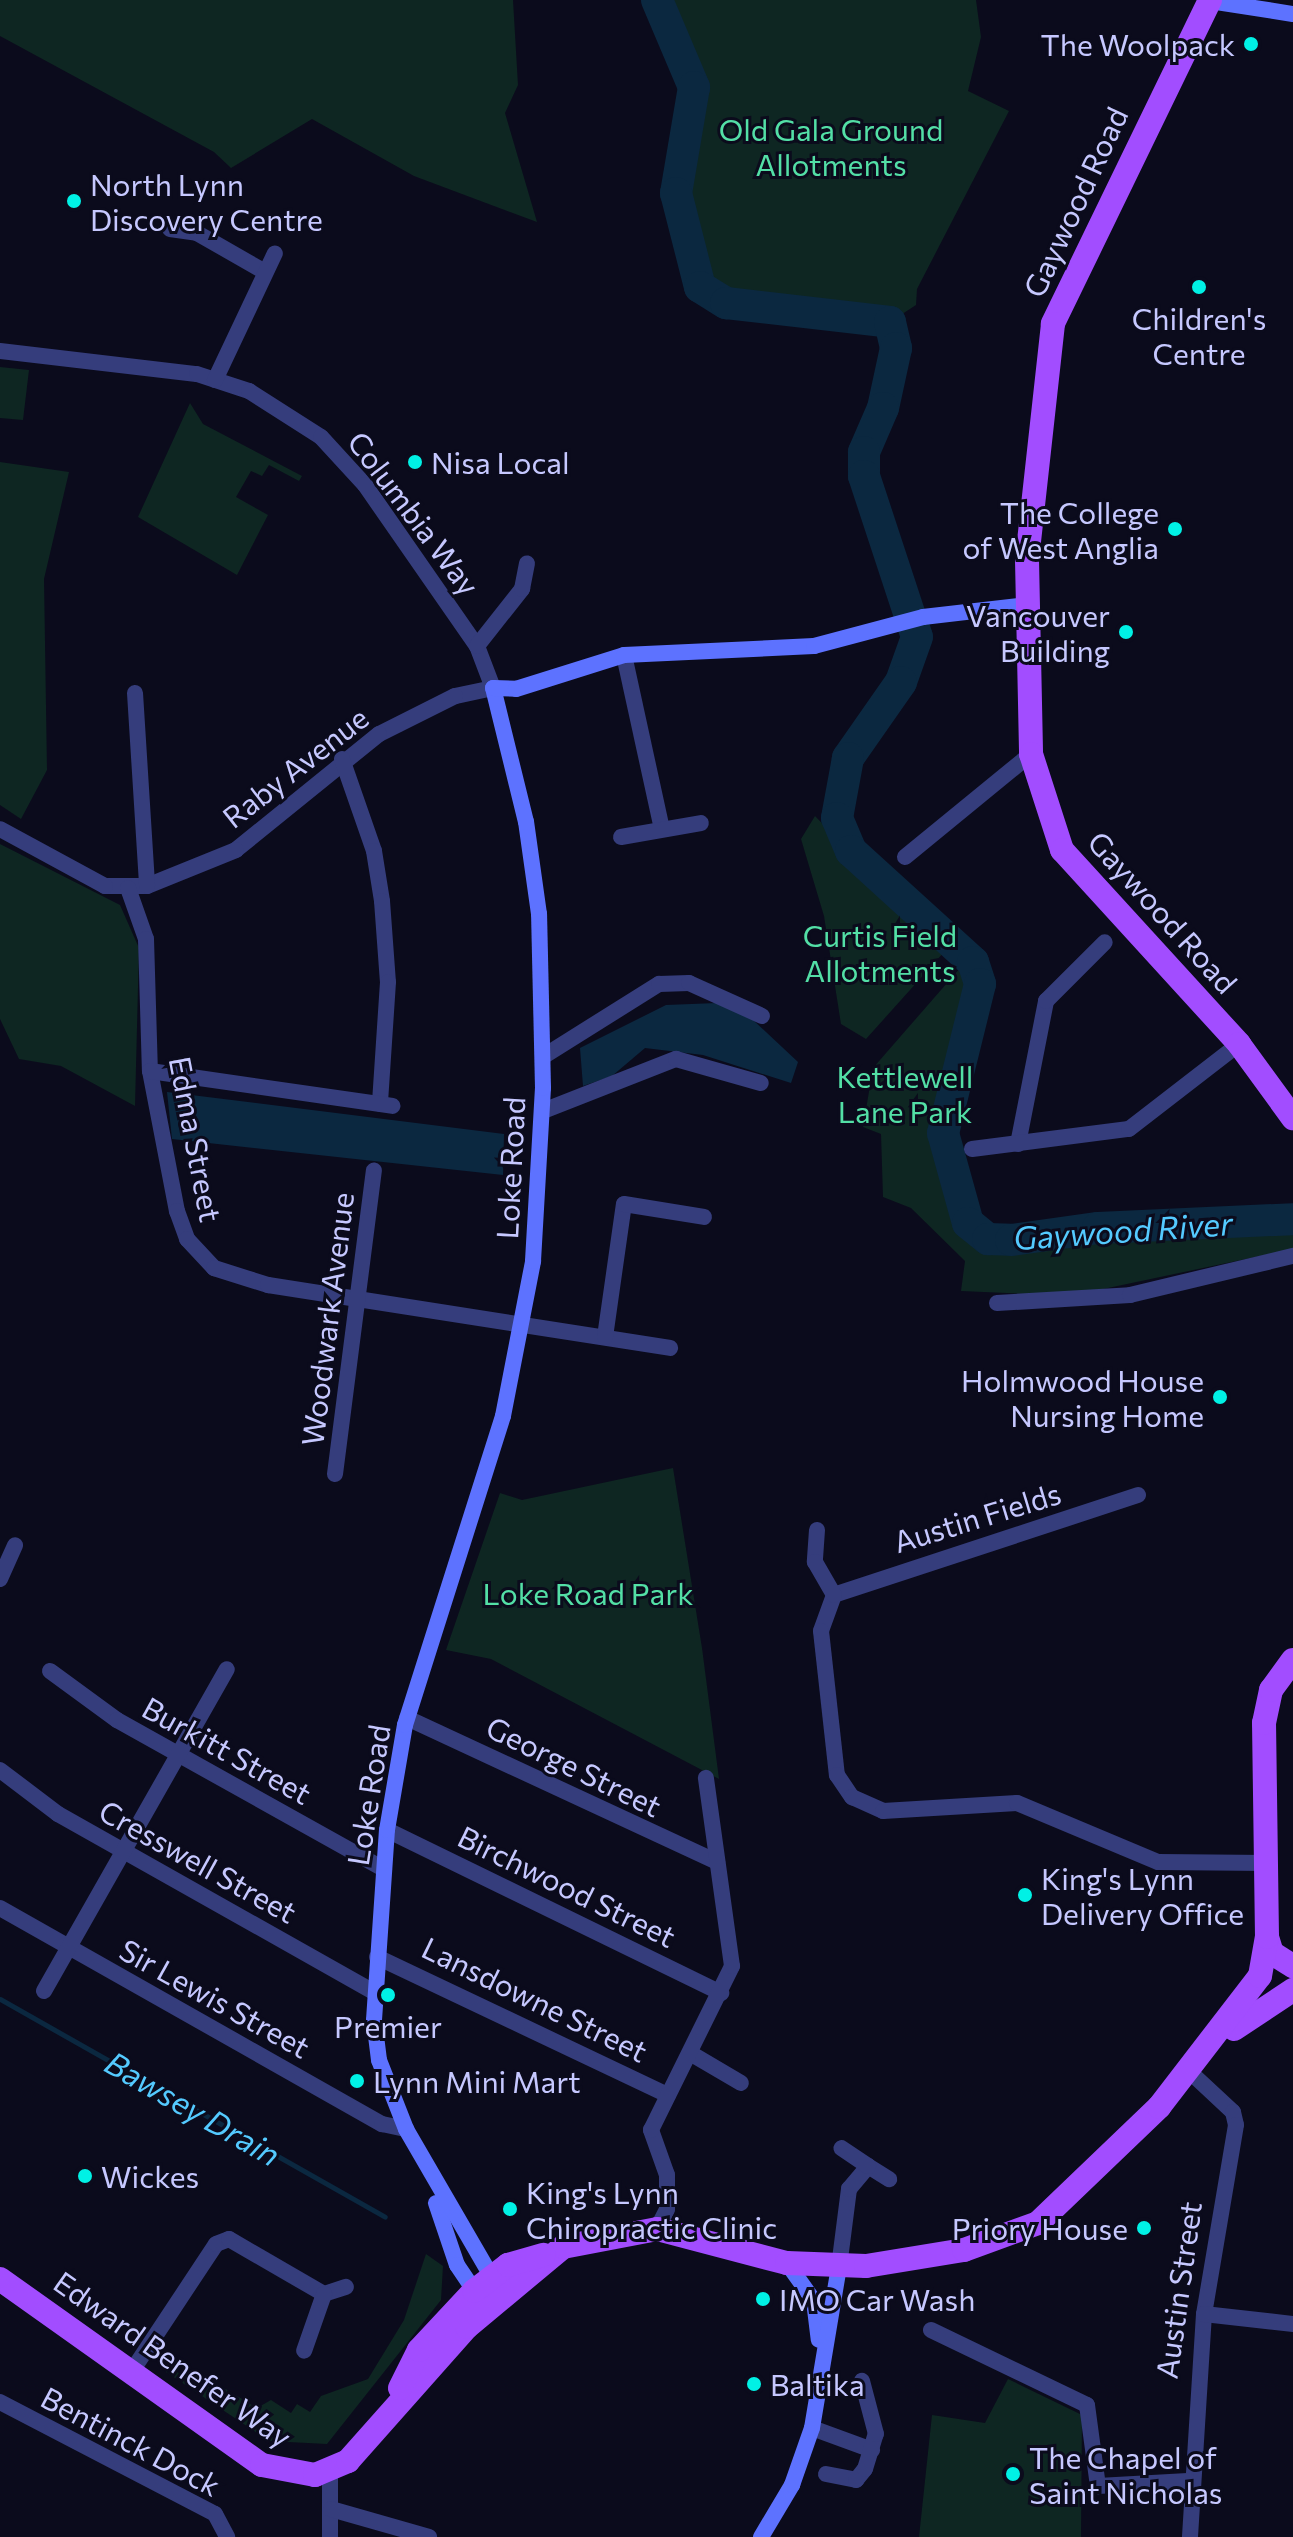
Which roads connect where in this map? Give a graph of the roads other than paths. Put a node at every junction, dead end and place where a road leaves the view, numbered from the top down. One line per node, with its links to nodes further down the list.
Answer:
1 (1210, 0): 2 (street); 9 (main road, Gaywood Road)
2 (1293, 14)
3 (170, 229): 5 (street)
4 (275, 253): 5 (street)
5 (265, 272): 7 (street)
6 (0, 351): 7 (street, Columbia Way)
7 (215, 380): 10 (street, Columbia Way)
8 (527, 563): 10 (street)
9 (1027, 605): 11 (street); 14 (main road, Gaywood Road)
10 (477, 646): 12 (street, Columbia Way)
11 (624, 655): 12 (street); 18 (street)
12 (493, 688): 15 (street, Raby Avenue); 26 (street, Loke Road)
13 (135, 693): 21 (street)
14 (1031, 754): 20 (street); 25 (main road, Gaywood Road)
15 (342, 759): 21 (street, Raby Avenue); 27 (street)
16 (701, 823): 18 (street)
17 (0, 829): 22 (street, Raby Avenue)
18 (662, 829): 19 (street)
19 (621, 837)
20 (905, 857)
21 (147, 886): 22 (street, Raby Avenue)
22 (128, 888): 27 (street, Edma Street)
23 (1105, 942): 31 (street)
24 (762, 1016): 26 (street)
25 (1239, 1044): 30 (main road, Gaywood Road); 31 (street)
26 (544, 1056): 29 (street, Loke Road)
27 (150, 1071): 36 (street, Edma Street)
28 (761, 1083): 29 (street)
29 (543, 1111): 38 (street, Loke Road)
30 (1293, 1118)
31 (1018, 1144): 32 (street)
32 (972, 1149)
33 (374, 1170): 36 (street, Woodwark Avenue)
34 (704, 1217): 39 (street)
35 (1293, 1256): 37 (street)
36 (359, 1298): 38 (street, Edma Street); 41 (street, Woodwark Avenue)
37 (997, 1303)
38 (526, 1323): 39 (street, Edma Street); 50 (street, Loke Road)
39 (605, 1337): 40 (street, Edma Street)
40 (670, 1348)
41 (335, 1474)
42 (1138, 1495): 46 (street, Austin Fields)
43 (817, 1530): 46 (street)
44 (15, 1545): 45 (street)
45 (0, 1579)
46 (834, 1595): 57 (street)
47 (1293, 1660): 57 (main road)
48 (227, 1669): 51 (street)
49 (50, 1671): 51 (street, Burkitt Street)
50 (407, 1718): 54 (street, Loke Road); 56 (street, George Street)
51 (180, 1756): 55 (street); 58 (street, Burkitt Street)
52 (0, 1770): 55 (street, Cresswell Street)
53 (706, 1778): 56 (street)
54 (387, 1830): 58 (street, Loke Road); 67 (street, Birchwood Street)
55 (124, 1852): 61 (street); 66 (street, Cresswell Street)
56 (717, 1862): 67 (street)
57 (1268, 1863): 60 (main road)
58 (384, 1869): 62 (street, Loke Road)
59 (0, 1908): 61 (street, Sir Lewis Street)
60 (1267, 1937): 63 (main road); 68 (main road)
61 (69, 1948): 65 (street); 73 (street, Sir Lewis Street)
62 (377, 1957): 66 (street, Loke Road); 72 (street, Lansdowne Street)
63 (1293, 1966)
64 (1293, 1990): 68 (main road)
65 (44, 1991)
66 (374, 1992): 73 (street, Loke Road)
67 (721, 1993): 69 (street)
68 (1210, 2047): 70 (main road)
69 (690, 2053): 71 (street); 72 (street)
70 (1189, 2071): 79 (main road); 84 (street, Austin Street)
71 (741, 2083)
72 (668, 2095): 77 (street)
73 (406, 2129): 82 (street, Loke Road)
74 (841, 2148): 75 (street)
75 (868, 2166): 76 (street); 79 (street)
76 (889, 2179)
77 (657, 2229): 78 (main road); 82 (main road)
78 (787, 2263): 79 (main road); 88 (street)
79 (839, 2267): 88 (street)
80 (0, 2279): 89 (main road, Edward Benefer Way)
81 (346, 2287): 83 (street)
82 (489, 2293): 94 (main road)
83 (324, 2294): 87 (street); 89 (street)
84 (1204, 2314): 85 (street); 96 (street, Austin Street)
85 (1293, 2324)
86 (931, 2330): 96 (street)
87 (304, 2351)
88 (821, 2358): 92 (street)
89 (132, 2371): 94 (main road, Edward Benefer Way)
90 (862, 2381): 93 (street)
91 (0, 2402): 98 (street, Bentinck Dock)
92 (812, 2428): 93 (street); 101 (street)
93 (870, 2447): 95 (street)
94 (330, 2471): 97 (street)
95 (826, 2474)
96 (1188, 2481): 102 (street, Austin Street)
97 (331, 2509): 99 (street); 100 (street)
98 (227, 2537)
99 (330, 2537)
100 (429, 2537)
101 (761, 2537)
102 (1190, 2537)

